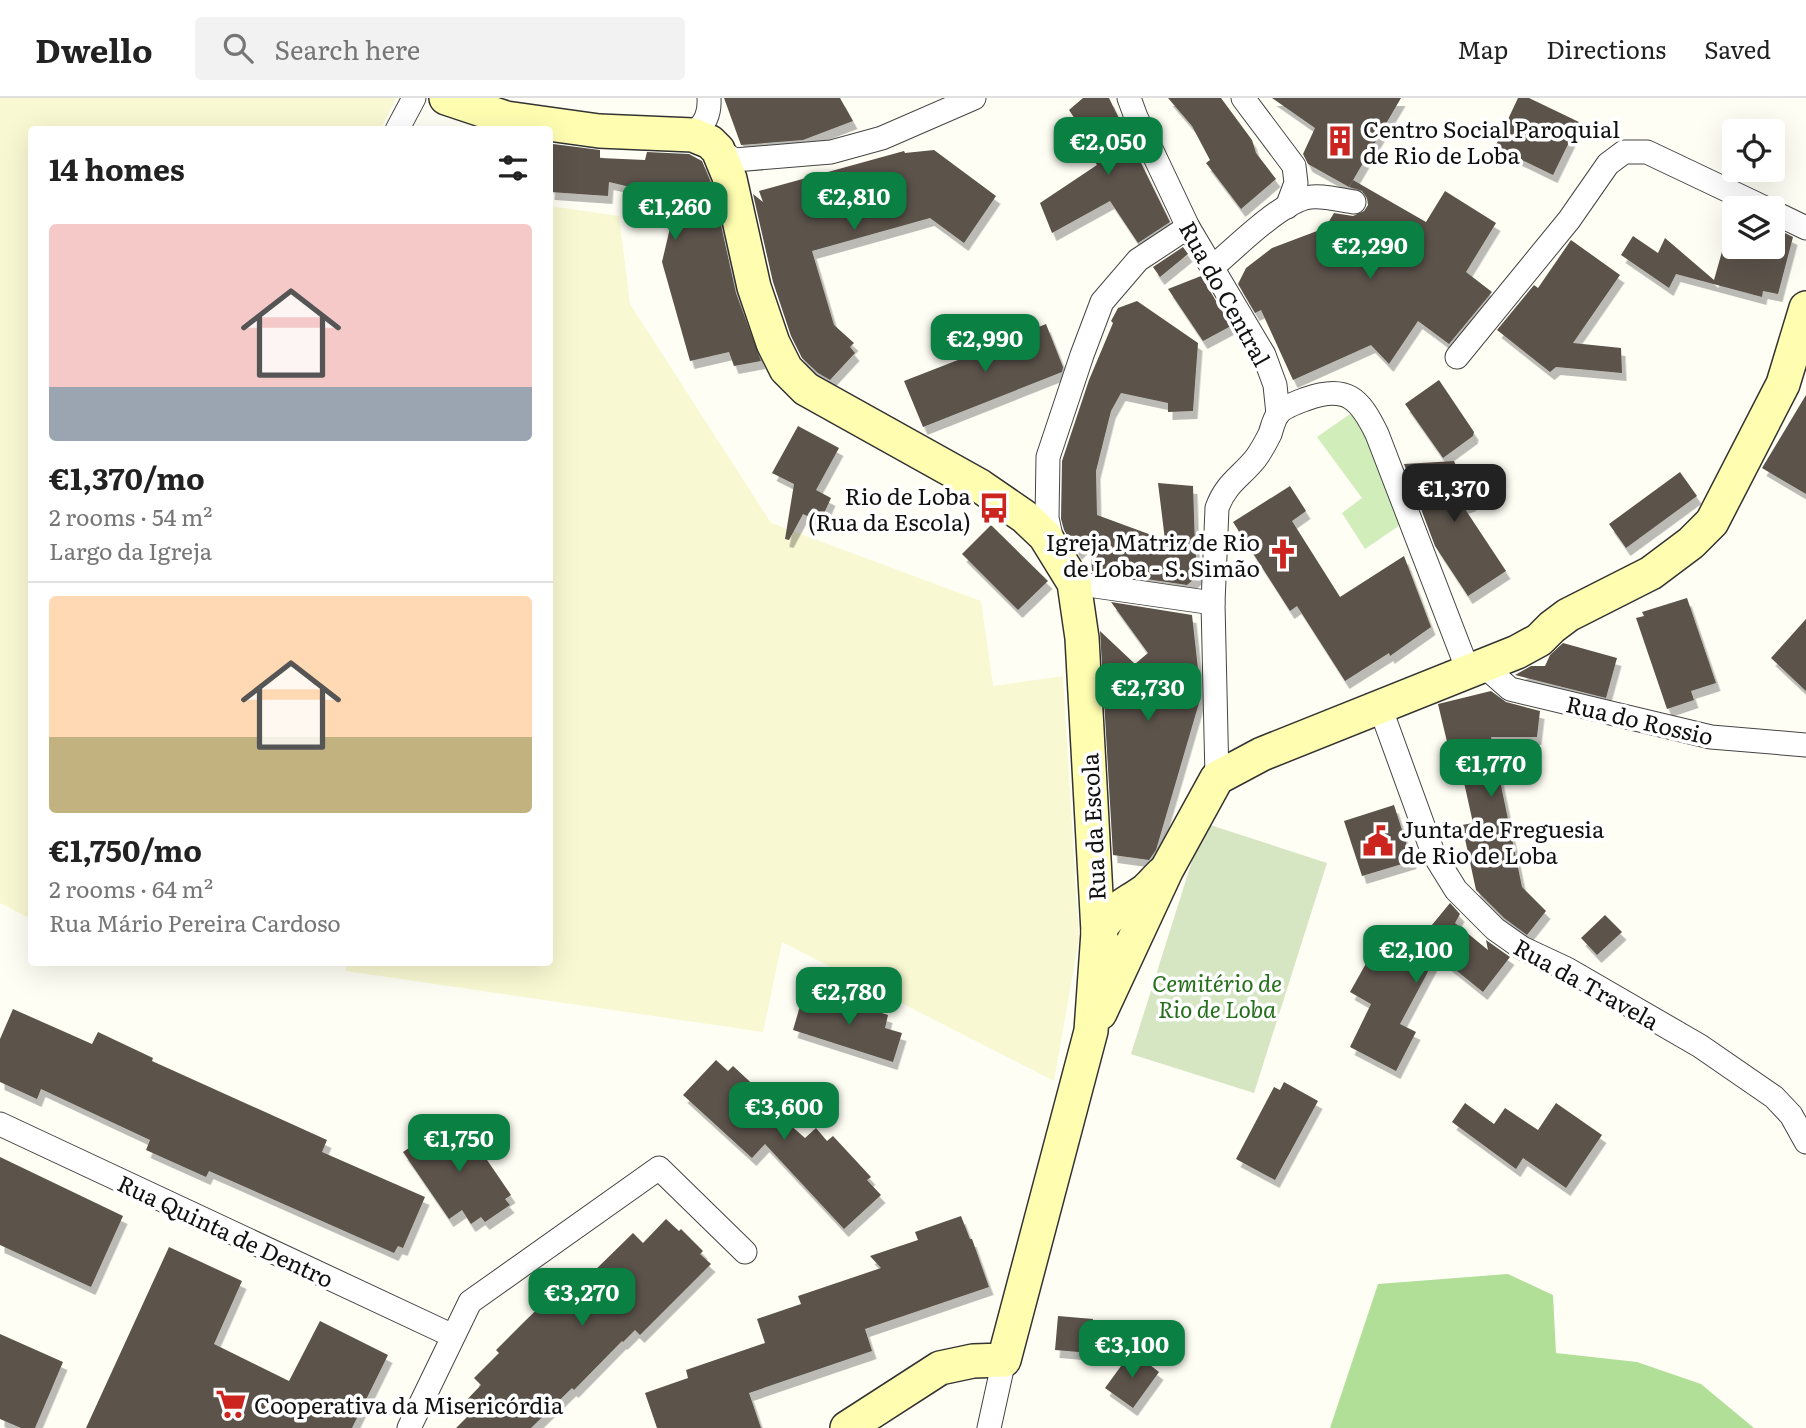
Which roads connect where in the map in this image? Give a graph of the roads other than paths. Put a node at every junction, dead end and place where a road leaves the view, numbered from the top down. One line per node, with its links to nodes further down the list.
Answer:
1 (414, 98): 7 (street)
2 (446, 98): 8 (street)
3 (709, 98): 8 (street)
4 (974, 98): 8 (street)
5 (1129, 98): 13 (street, Rua do Central)
6 (1243, 98): 11 (street)
7 (399, 126)
8 (705, 143): 19 (street, Rua da Escola)
9 (1740, 196): 17 (street)
10 (1354, 202): 11 (street)
11 (1287, 207): 15 (street)
12 (1785, 218): 14 (street)
13 (1188, 227): 15 (street, Rua do Central); 19 (street)
14 (1806, 228)
15 (1213, 267): 18 (street, Rua do Central)
16 (1806, 308): 22 (street)
17 (1457, 357)
18 (1278, 414): 21 (street); 22 (street)
19 (1054, 550): 20 (street, Rua da Escola)
20 (1074, 583): 21 (street); 27 (street, Rua da Escola)
21 (1213, 603): 25 (street)
22 (1476, 670): 23 (street); 24 (street, Rua do Rossio)
23 (1380, 707): 25 (street); 31 (street, Rua da Travela)
24 (1806, 745)
25 (1217, 778): 26 (street)
26 (1167, 869): 27 (street); 28 (street)
27 (1098, 932): 28 (street); 29 (street, Rua da Escola)
28 (1135, 937): 29 (street)
29 (1091, 1031): 34 (street, Rua da Escola)
30 (0, 1124): 33 (street, Rua Quinta de Dentro)
31 (1806, 1142)
32 (745, 1252): 33 (street)
33 (453, 1336): 35 (street)
34 (1004, 1360): 36 (street); 37 (street)
35 (409, 1428)
36 (847, 1428)
37 (989, 1428)

